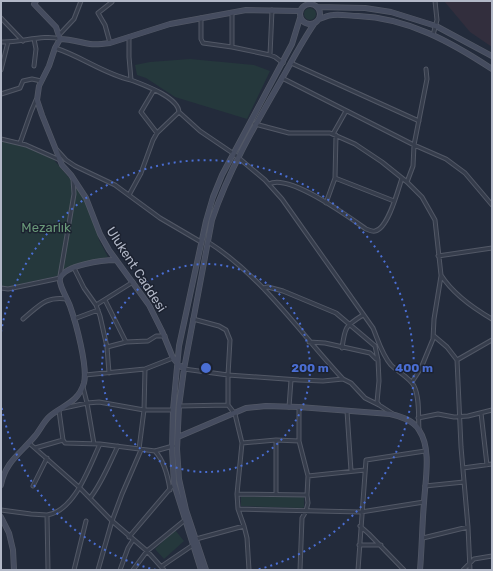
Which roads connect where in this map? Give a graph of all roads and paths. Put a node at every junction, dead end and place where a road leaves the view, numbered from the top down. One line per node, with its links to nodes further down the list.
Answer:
1 (81, 1): 17 (street)
2 (435, 1): 15 (street)
3 (33, 2): 17 (street)
4 (112, 2): 23 (street)
5 (305, 3): 6 (street); 8 (street)
6 (317, 5): 13 (street); 15 (street)
7 (272, 10): 8 (street); 9 (street); 26 (street)
8 (300, 11): 12 (street)
9 (232, 12): 11 (street); 24 (street)
10 (1, 18): 20 (street)
11 (201, 18): 18 (street); 24 (street)
12 (300, 18): 14 (street); 28 (street)
13 (319, 19): 14 (street); 16 (street)
14 (314, 24): 29 (street)
15 (436, 26): 16 (street); 27 (street)
16 (434, 35): 32 (street)
17 (59, 37): 19 (street); 23 (street); 25 (street)
18 (129, 37): 23 (street); 35 (street)
19 (34, 39): 20 (street); 30 (street)
20 (23, 41): 22 (street)
21 (1, 42): 22 (street)
22 (8, 42): 33 (street)
23 (110, 43)
24 (232, 47): 26 (street)
25 (54, 48): 35 (street); 36 (street)
26 (270, 55): 28 (street)
27 (492, 56)
28 (282, 63): 50 (street)
29 (291, 63): 34 (street); 42 (street)
30 (34, 66)
31 (426, 69): 42 (street)
32 (492, 69)
33 (1, 70)
34 (282, 78): 40 (street); 43 (street)
35 (132, 80): 37 (street)
36 (41, 81): 38 (street); 39 (street)
37 (154, 90): 41 (street); 44 (street)
38 (1, 94)
39 (37, 100): 47 (street); 49 (street, Ulukent Caddesi)
40 (346, 111): 45 (street); 48 (street)
41 (179, 112): 44 (street); 50 (street)
42 (418, 121): 48 (street)
43 (255, 124): 45 (street); 51 (street)
44 (158, 133): 58 (street)
45 (334, 134): 54 (street); 55 (street)
46 (1, 139): 47 (street)
47 (20, 143): 52 (street)
48 (414, 145): 56 (street); 61 (street)
49 (54, 146): 52 (street, Ulukent Caddesi); 58 (street)
50 (234, 154): 51 (street); 62 (street)
51 (238, 158): 57 (street); 63 (street)
52 (60, 160): 53 (street, Ulukent Caddesi)
53 (73, 177): 66 (street, Ulukent Caddesi); 69 (street)
54 (335, 178): 59 (street); 60 (street)
55 (402, 178): 56 (street); 59 (street)
56 (408, 182): 65 (street)
57 (269, 184): 60 (street); 77 (street)
58 (129, 195): 62 (street)
59 (394, 201): 60 (street)
60 (326, 203)
61 (492, 205)
62 (201, 242): 93 (street)
63 (208, 242): 72 (street); 80 (street)
64 (492, 248): 65 (street)
65 (438, 256): 68 (street)
66 (116, 260): 67 (street); 70 (street, Ulukent Caddesi)
67 (74, 268): 69 (street); 75 (street)
68 (441, 275): 81 (street); 84 (street)
69 (60, 277): 71 (street); 73 (street)
70 (133, 282): 74 (street); 83 (street, Ulukent Caddesi)
71 (1, 288)
72 (263, 288): 82 (street); 87 (street)
73 (67, 299): 78 (street); 79 (street)
74 (105, 300): 75 (street); 86 (street)
75 (96, 305): 76 (street)
76 (98, 310): 79 (street); 88 (street)
77 (363, 315): 82 (street); 101 (street)
78 (23, 318)
79 (74, 319): 97 (street)
80 (193, 319): 95 (street); 98 (street)
81 (492, 319)
82 (349, 324): 89 (street); 91 (street)
83 (164, 336): 86 (street); 90 (street, Ulukent Caddesi)
84 (434, 336): 92 (street); 101 (street)
85 (492, 340): 92 (street)
86 (126, 342): 88 (street)
87 (309, 342): 89 (street); 99 (street)
88 (107, 347): 96 (street)
89 (342, 348): 91 (street)
90 (173, 358): 93 (street, Ulukent Caddesi); 94 (street)
91 (378, 360): 105 (street)
92 (457, 360): 118 (street)
93 (177, 363): 95 (street, Ulukent Caddesi); 111 (street)
94 (145, 369): 96 (street); 110 (street)
95 (184, 369): 98 (street); 106 (street)
96 (109, 373): 97 (street)
97 (85, 375): 102 (street)
98 (228, 375): 100 (street); 104 (street)
99 (343, 379): 100 (street); 105 (street)
100 (291, 380): 107 (street)
101 (412, 382): 119 (street)
102 (83, 385): 103 (street); 109 (street)
103 (87, 403): 109 (street); 110 (street); 127 (street)
104 (228, 405): 106 (street); 116 (street)
105 (379, 405): 117 (street)
106 (179, 406): 121 (street)
107 (289, 406): 108 (street); 116 (street)
108 (299, 407): 114 (street); 124 (street)
109 (64, 408): 113 (street)
110 (144, 410): 111 (street); 132 (street)
111 (173, 410): 130 (street)
112 (492, 410): 115 (street)
113 (59, 411): 122 (street); 125 (street)
114 (347, 411): 117 (street); 140 (street)
115 (481, 413): 118 (street); 137 (street)
116 (235, 414): 121 (street); 126 (street)
117 (397, 416): 120 (street)
118 (460, 416): 119 (street); 138 (street)
119 (418, 418): 120 (street)
120 (419, 430): 134 (street)
121 (178, 436): 168 (street)
122 (63, 440): 127 (street); 131 (street)
123 (276, 440): 124 (street); 126 (street); 150 (street)
124 (299, 441): 141 (street)
125 (29, 443): 131 (street); 144 (street)
126 (242, 443): 149 (street)
127 (94, 444): 128 (street)
128 (100, 444): 129 (street); 147 (street)
129 (118, 446): 132 (street); 152 (street)
130 (172, 446): 133 (street); 143 (street)
131 (35, 448): 135 (street)
132 (140, 449): 133 (street); 162 (street)
133 (155, 451): 148 (street)
134 (425, 451): 139 (street); 146 (street)
135 (47, 458): 145 (street); 147 (street)
136 (492, 464): 137 (street)
137 (487, 465): 138 (street)
138 (463, 468): 142 (street)
139 (365, 470): 140 (street); 157 (street)
140 (351, 472): 141 (street)
141 (308, 476): 151 (street)
142 (464, 482): 146 (street); 165 (street)
143 (174, 484): 148 (street); 160 (street)
144 (1, 485)
145 (33, 486)
146 (425, 486): 153 (street)
147 (80, 488): 152 (street); 158 (street)
148 (170, 490): 166 (street)
149 (237, 494): 150 (street); 154 (street)
150 (276, 494): 151 (street)
151 (307, 495): 156 (street)
152 (90, 498): 162 (street)
153 (424, 502): 157 (street); 167 (street)
154 (238, 509): 156 (street); 163 (street)
155 (1, 510): 158 (street)
156 (306, 511): 157 (street); 187 (street)
157 (361, 512): 164 (street)
158 (47, 515): 178 (street)
159 (1, 517): 177 (street)
160 (185, 520): 170 (street); 173 (street)
161 (86, 521): 179 (street)
162 (112, 521): 166 (street); 180 (street)
163 (244, 526): 168 (street); 186 (street)
164 (360, 526): 171 (street); 172 (street)
165 (468, 528): 167 (street); 175 (street)
166 (129, 537): 169 (street)
167 (423, 538): 190 (street)
168 (196, 539): 185 (street)
169 (133, 540): 173 (street); 181 (street)
170 (193, 545): 176 (street); 184 (street)
171 (359, 545): 172 (street); 188 (street)
172 (381, 545): 189 (street)
173 (147, 551): 176 (street); 182 (street)
174 (492, 556): 175 (street)
175 (469, 563): 191 (street); 192 (street)
176 (162, 566): 183 (street)
177 (14, 570)
178 (48, 570)
179 (74, 570)
180 (98, 570)
181 (120, 570)
182 (133, 570)
183 (164, 570)
184 (201, 570)
185 (206, 570)
186 (249, 570)
187 (300, 570)
188 (358, 570)
189 (404, 570)
190 (420, 570)
191 (463, 570)
192 (470, 570)

